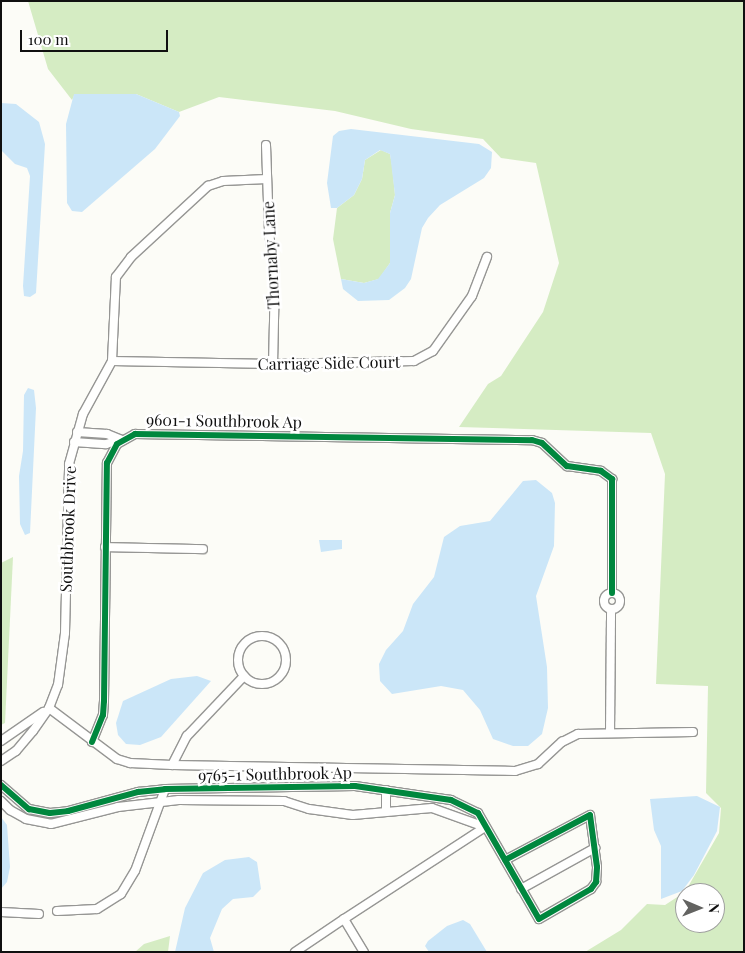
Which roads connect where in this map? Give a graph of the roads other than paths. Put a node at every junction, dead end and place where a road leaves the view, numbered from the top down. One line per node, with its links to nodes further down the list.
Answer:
1 (266, 145): 2 (street, Thornaby Lane)
2 (267, 179): 4 (street, Southbrook Drive); 5 (street, Thornaby Lane)
3 (487, 257): 5 (street, Carriage Side Court)
4 (112, 362): 5 (street, Carriage Side Court); 6 (street, Southbrook Drive)
5 (273, 364)
6 (77, 432): 7 (street); 8 (street, Southbrook Drive)
7 (122, 440): 8 (street, 9601-1 Southbrook Ap); 9 (street); 11 (street, 9601-1 Southbrook Ap)
8 (74, 442): 14 (street, Southbrook Drive)
9 (105, 548): 10 (street); 18 (street)
10 (203, 550)
11 (612, 593): 12 (street); 12 (street)
12 (611, 609): 15 (street)
13 (244, 676): 13 (street); 20 (street)
14 (49, 708): 17 (street); 18 (street); 19 (street, Southbrook Drive)
15 (610, 732): 16 (street); 20 (street)
16 (693, 732)
17 (1, 741)
18 (92, 742): 20 (street)
19 (1, 761)
20 (172, 765)
21 (1, 784): 22 (street, 9765-1 Southbrook Ap)
22 (165, 789): 23 (street, 9765-1 Southbrook Ap); 25 (street)
23 (386, 790): 26 (street); 27 (street, 9765-1 Southbrook Ap)
24 (1, 801): 25 (street)
25 (162, 801): 26 (street); 31 (street)
26 (386, 810): 27 (street)
27 (485, 827): 29 (street, 9765-1 Southbrook Ap); 34 (street)
28 (595, 848): 29 (street, 9765-1 Southbrook Ap); 30 (street); 30 (street, 9765-1 Southbrook Ap)
29 (505, 860): 30 (street, 9765-1 Southbrook Ap)
30 (521, 889)
31 (57, 911)
32 (1, 912): 33 (street)
33 (39, 914)
34 (344, 919): 35 (street); 36 (street)
35 (295, 952)
36 (364, 952)

